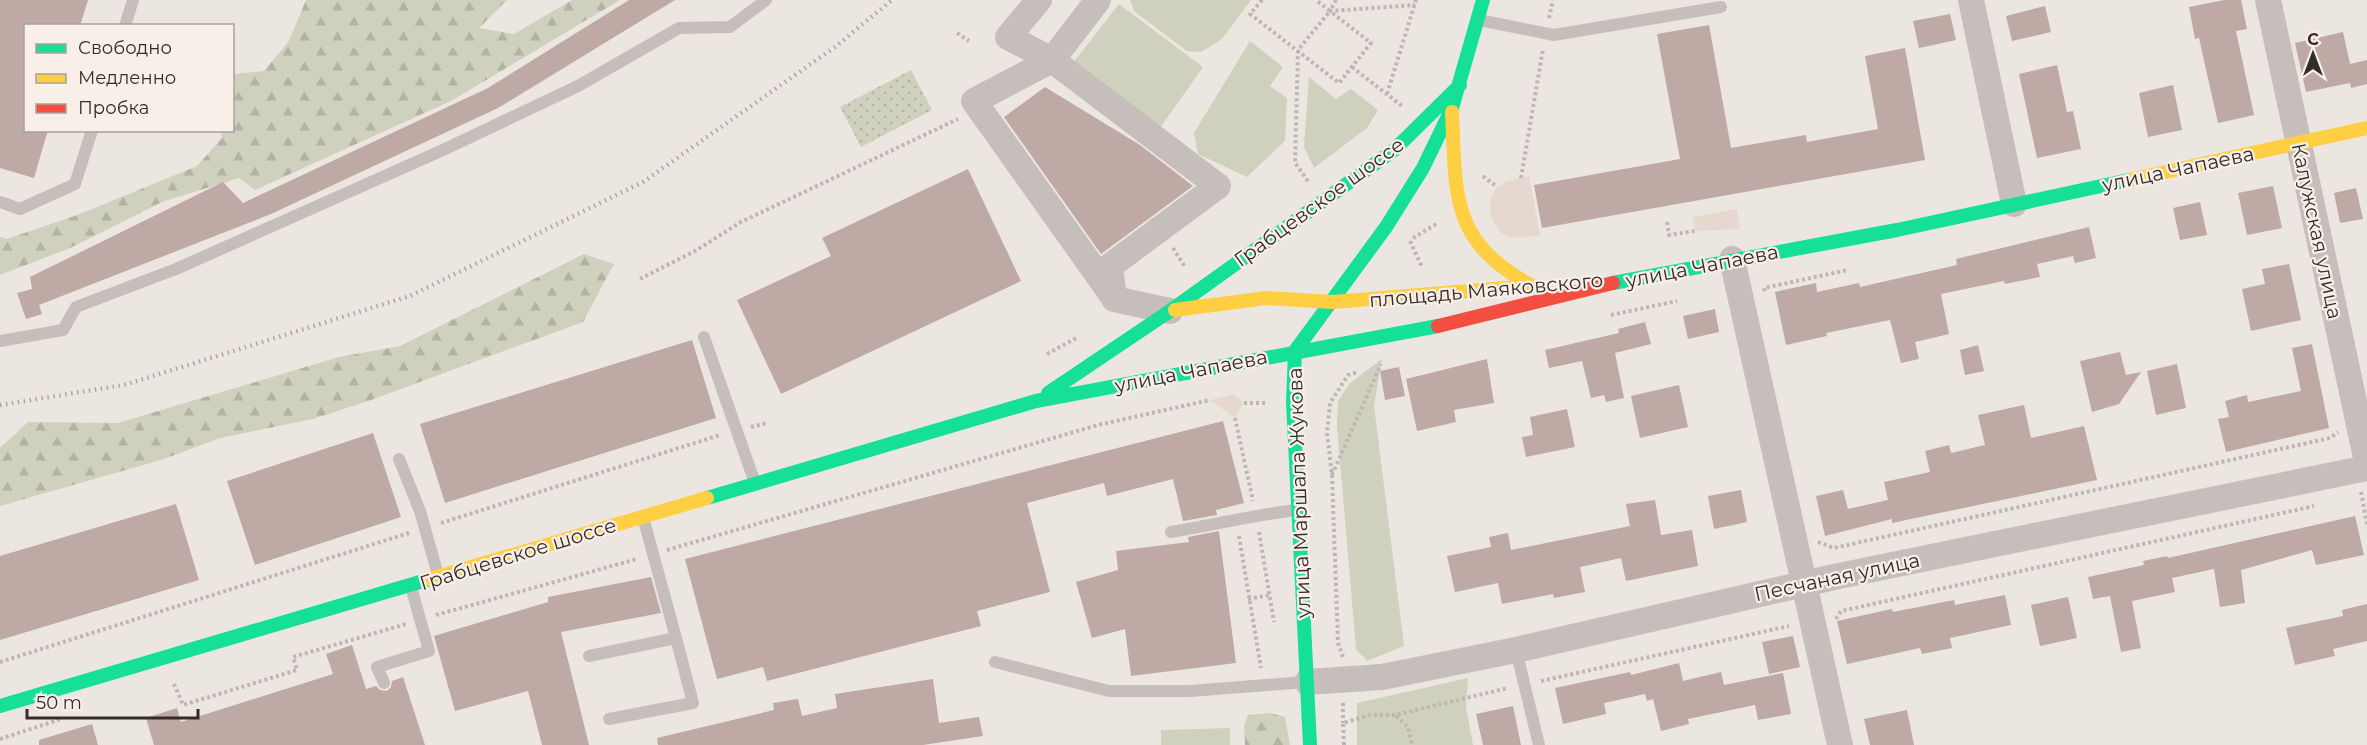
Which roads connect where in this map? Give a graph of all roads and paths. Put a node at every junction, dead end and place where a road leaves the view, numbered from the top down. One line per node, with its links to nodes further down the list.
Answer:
1 (133, 0): 16 (lane)
2 (766, 0): 49 (lane)
3 (1039, 0): 21 (street)
4 (1098, 0): 21 (street)
5 (1262, 0): 20 (path)
6 (1316, 0): 14 (path)
7 (1336, 0): 14 (path)
8 (1484, 0): 15 (main road, Грабцевское шоссе)
9 (1553, 0): 18 (path)
10 (1971, 0): 34 (street)
11 (2268, 0): 30 (street, Калужская улица)
12 (1415, 3): 14 (path); 24 (path)
13 (1721, 7): 18 (lane)
14 (1330, 11): 20 (path); 22 (path)
15 (1478, 20): 18 (lane); 23 (main road, Грабцевское шоссе)
16 (126, 24)
17 (957, 33): 19 (path)
18 (1546, 33): 31 (path)
19 (969, 41)
20 (1298, 50): 22 (path); 32 (path)
21 (1052, 60): 25 (street); 42 (street)
22 (1352, 67): 24 (path)
23 (1460, 85): 26 (main road, Грабцевское шоссе); 46 (main road, Грабцевское шоссе)
24 (1387, 94): 27 (path)
25 (980, 108): 39 (path); 42 (street)
26 (1452, 108): 40 (main road); 45 (main road, улица Маршала Жукова)
27 (1404, 109)
28 (2367, 128): 30 (main road, улица Чапаева)
29 (91, 132): 33 (lane)
30 (2298, 143): 34 (main road, улица Чапаева); 61 (street, Калужская улица)
31 (1521, 178)
32 (1309, 183)
33 (0, 202)
34 (2014, 204): 37 (main road, улица Чапаева)
35 (1667, 222): 36 (path)
36 (1695, 231)
37 (1732, 259): 38 (main road, улица Чапаева); 77 (street)
38 (1639, 277): 40 (main road, площадь Маяковского); 50 (main road, улица Чапаева)
39 (640, 279)
40 (1532, 286): 45 (main road, площадь Маяковского)
41 (1764, 288): 44 (path)
42 (1114, 299): 46 (street)
43 (1680, 300): 47 (path)
44 (1767, 300)
45 (1333, 302): 46 (main road, площадь Маяковского); 50 (main road, улица Маршала Жукова)
46 (1170, 311): 56 (main road, Грабцевское шоссе)
47 (1601, 317)
48 (704, 337): 59 (lane)
49 (0, 341)
50 (1295, 351): 56 (main road, улица Чапаева); 67 (main road, улица Маршала Жукова)
51 (1392, 361): 52 (path)
52 (1382, 363): 53 (path); 63 (path)
53 (1373, 366)
54 (1365, 369): 63 (path)
55 (1210, 400): 75 (path)
56 (1036, 401): 64 (main road, Грабцевское шоссе)
57 (1235, 418): 68 (path)
58 (2342, 429): 73 (path)
59 (737, 430): 64 (lane); 72 (path)
60 (399, 459): 72 (lane)
61 (2367, 462)
62 (2367, 468): 77 (street, Песчаная улица)
63 (1332, 475): 88 (path)
64 (756, 484): 69 (main road, Грабцевское шоссе)
65 (2350, 498): 71 (path)
66 (2315, 506): 82 (path)
67 (1297, 510): 68 (lane); 91 (main road, улица Маршала Жукова)
68 (1256, 515): 70 (lane); 79 (path)
69 (643, 516): 75 (lane); 76 (main road, Грабцевское шоссе)
70 (1236, 521): 74 (lane); 80 (path)
71 (2367, 524)
72 (424, 528): 76 (lane); 89 (path)
73 (1816, 531)
74 (1171, 532)
75 (655, 554): 81 (path); 85 (lane)
76 (440, 579): 78 (main road, Грабцевское шоссе)
77 (1803, 584): 86 (street, Песчаная улица); 105 (street)
78 (411, 587): 81 (lane); 96 (main road, Грабцевское шоссе)
79 (1269, 595): 80 (path); 84 (path)
80 (1248, 599): 94 (path)
81 (420, 620): 92 (lane); 95 (path)
82 (1833, 622)
83 (1793, 629): 93 (path)
84 (1275, 630)
85 (676, 638): 87 (lane); 99 (lane)
86 (1516, 650): 91 (street, Песчаная улица); 93 (lane)
87 (589, 656)
88 (1344, 661)
89 (0, 662)
90 (995, 662): 94 (lane)
91 (1307, 682): 94 (lane); 101 (main road, улица Маршала Жукова)
92 (384, 683)
93 (1526, 684): 97 (path); 104 (lane)
94 (1264, 685)
95 (165, 686)
96 (0, 706)
97 (1395, 715): 102 (path); 103 (path)
98 (66, 718): 100 (path)
99 (609, 718)
100 (0, 739)
101 (1310, 745)
102 (1344, 745)
103 (1412, 745)
104 (1539, 745)
105 (1840, 745)

